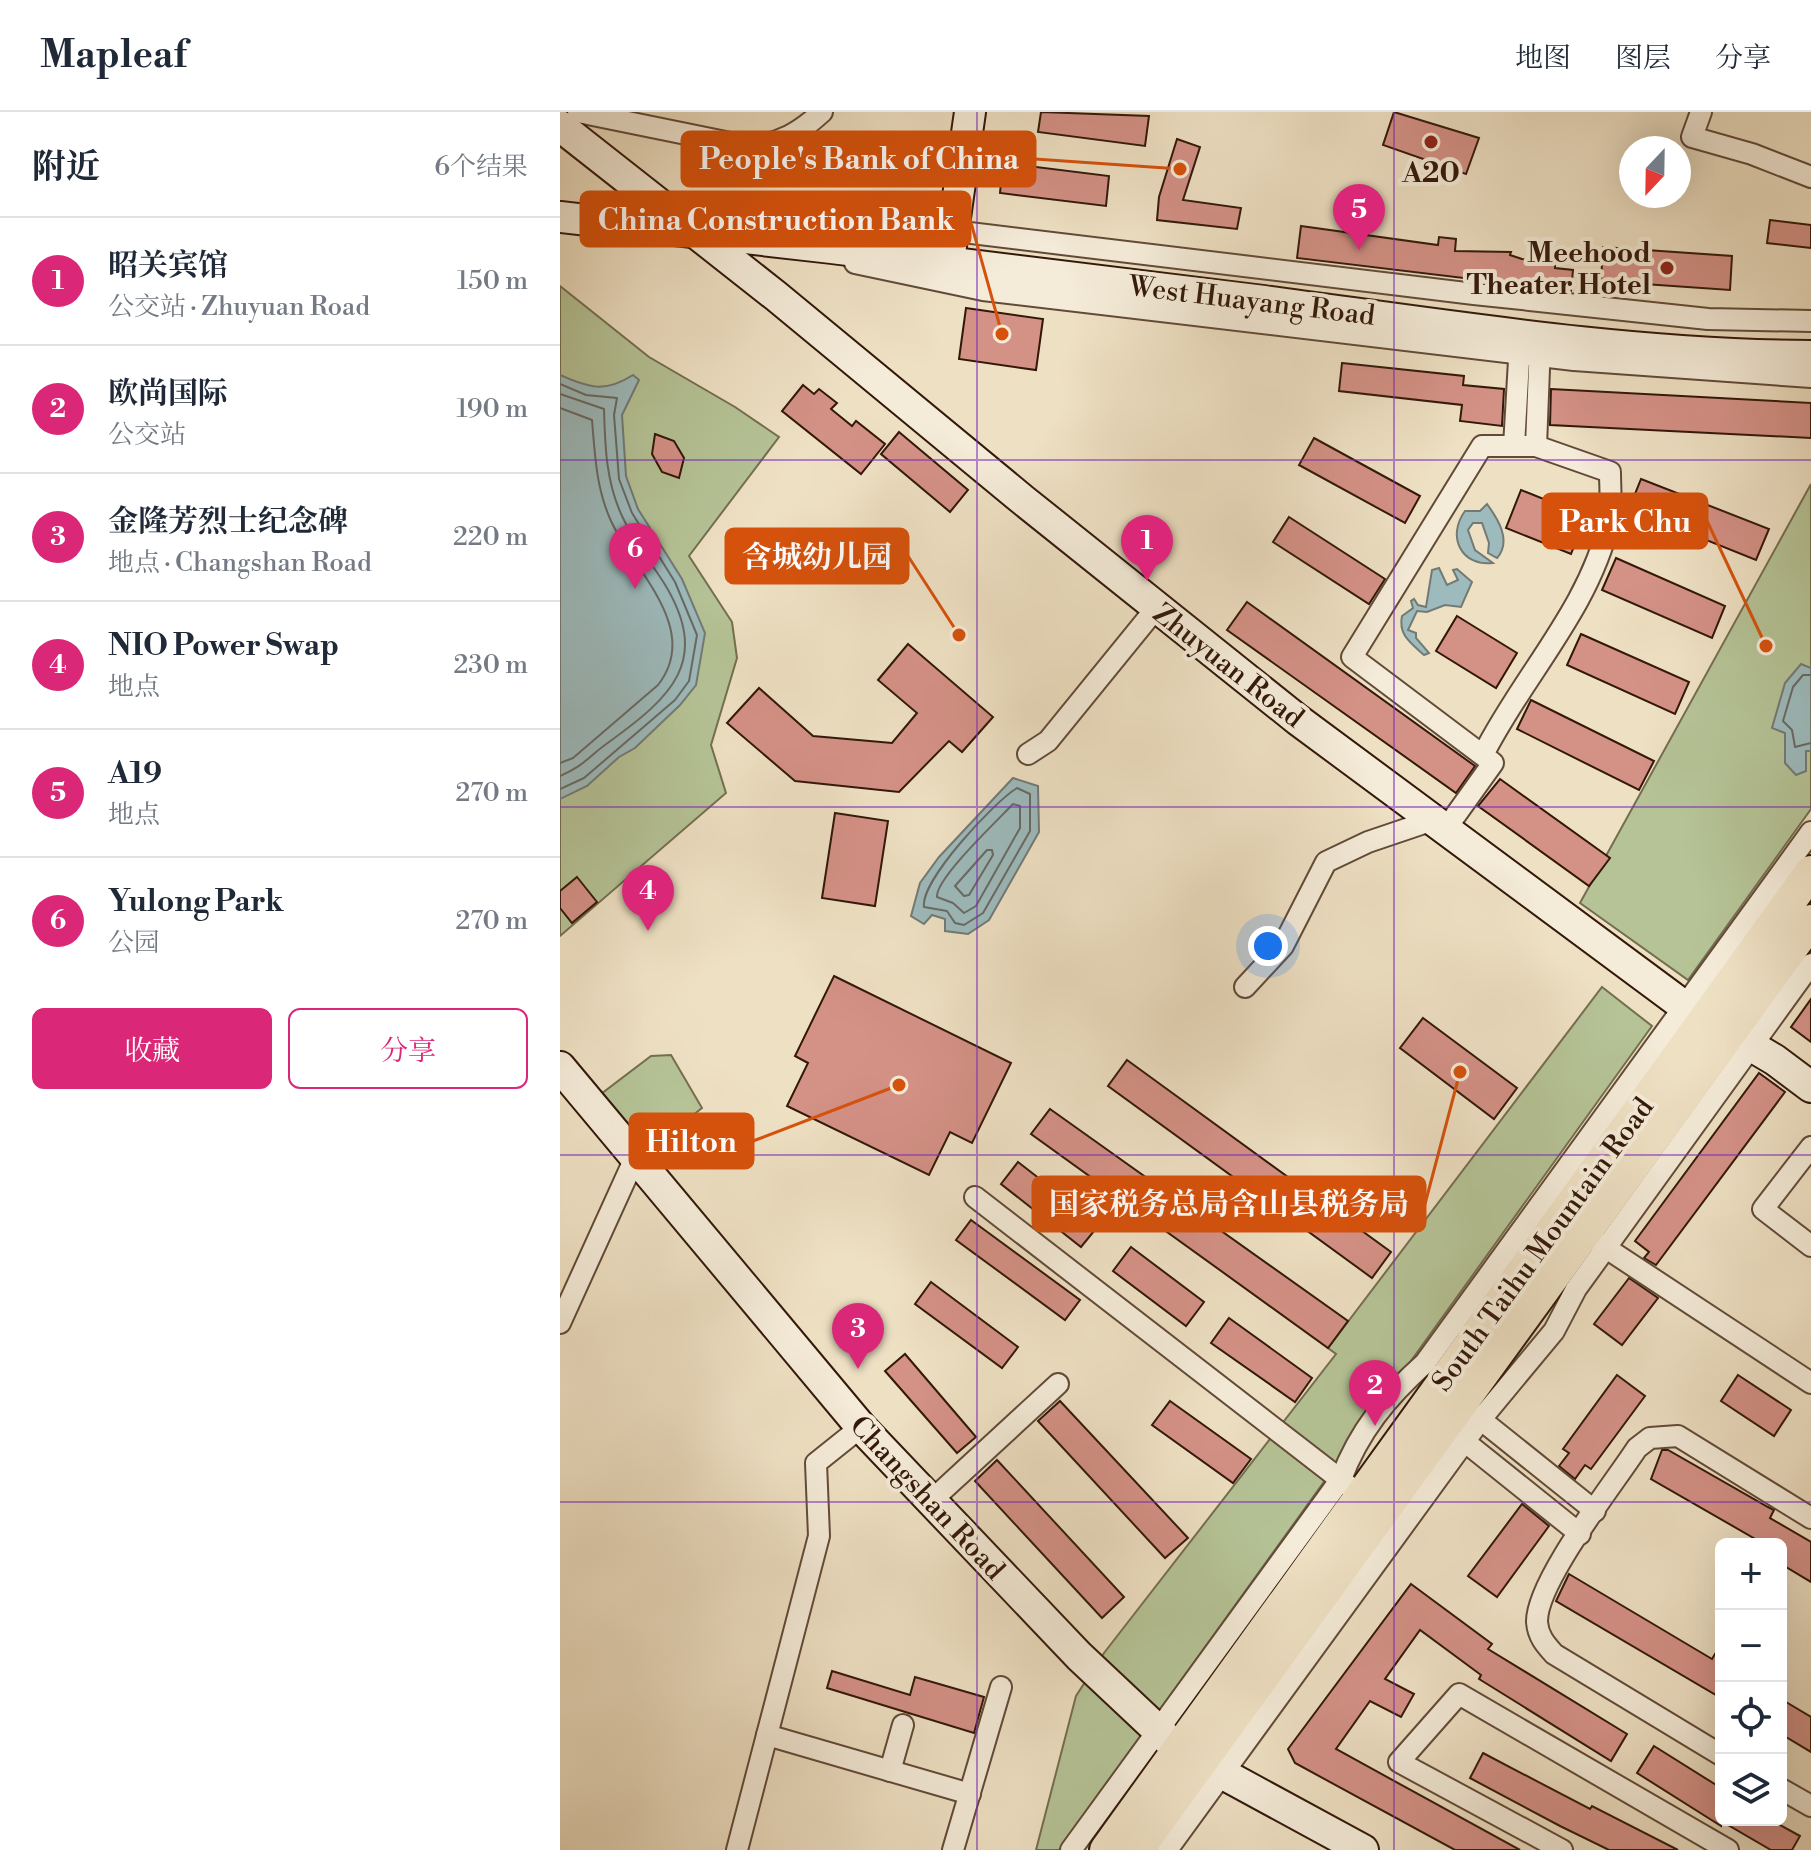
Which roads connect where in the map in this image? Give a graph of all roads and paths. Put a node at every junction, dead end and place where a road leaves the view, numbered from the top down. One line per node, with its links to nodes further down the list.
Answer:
1 (578, 112): 2 (street)
2 (822, 112)
3 (970, 112): 10 (street)
4 (1701, 112): 6 (street)
5 (560, 126): 8 (street, Zhuyuan Road)
6 (1811, 177)
7 (560, 217): 8 (street, West Huayang Road)
8 (694, 232): 9 (street, West Huayang Road); 17 (street, Zhuyuan Road)
9 (803, 242): 10 (street, West Huayang Road); 12 (street)
10 (950, 246): 11 (street); 12 (street, West Huayang Road)
11 (1811, 321)
12 (1530, 345): 13 (street, West Huayang Road); 14 (street); 15 (street); 16 (street)
13 (1811, 356)
14 (1811, 377)
15 (1514, 446): 16 (street); 19 (street)
16 (1536, 446): 19 (street)
17 (1157, 607): 18 (street); 20 (street, Zhuyuan Road)
18 (1028, 754)
19 (1483, 755): 20 (street)
20 (1439, 825): 25 (street); 26 (street, Zhuyuan Road)
21 (1811, 832): 26 (street)
22 (1811, 872): 26 (main road, South Taihu Mountain Road)
23 (1811, 921): 26 (main road, South Taihu Mountain Road)
24 (1811, 964): 26 (street)
25 (1245, 987)
26 (1729, 1033): 28 (street); 29 (street, Zhuyuan Road); 30 (street); 34 (main road, South Taihu Mountain Road); 34 (street); 41 (street)
27 (560, 1067): 32 (street, Changshan Road)
28 (1811, 1076)
29 (1811, 1087)
30 (1811, 1100)
31 (1811, 1147): 35 (street)
32 (635, 1158): 36 (street); 40 (street, Changshan Road)
33 (975, 1197): 41 (street)
34 (1583, 1233): 37 (street); 39 (main road, South Taihu Mountain Road); 41 (main road, South Taihu Mountain Road)
35 (1811, 1246)
36 (560, 1323)
37 (1811, 1383)
38 (1058, 1384): 42 (street)
39 (1463, 1423): 43 (street); 45 (street); 49 (main road, South Taihu Mountain Road)
40 (861, 1427): 42 (street, Changshan Road); 48 (street)
41 (1352, 1488): 49 (main road, South Taihu Mountain Road)
42 (931, 1501): 49 (street, Changshan Road)
43 (1595, 1511): 44 (street); 45 (street)
44 (1811, 1518)
45 (1580, 1534): 50 (street)
46 (1001, 1687): 53 (street)
47 (903, 1725): 51 (street)
48 (767, 1735): 51 (street); 56 (street)
49 (1189, 1754): 58 (street); 59 (main road, South Taihu Mountain Road); 60 (main road, South Taihu Mountain Road); 61 (street); 62 (street, Changshan Road)
50 (1719, 1754)
51 (890, 1771): 53 (street)
52 (1787, 1792): 54 (street)
53 (970, 1794): 57 (street)
54 (1811, 1806)
55 (1557, 1849): 63 (street)
56 (737, 1850)
57 (953, 1850)
58 (1071, 1850)
59 (1106, 1850)
60 (1137, 1850)
61 (1167, 1850)
62 (1363, 1850)
63 (1728, 1850)

